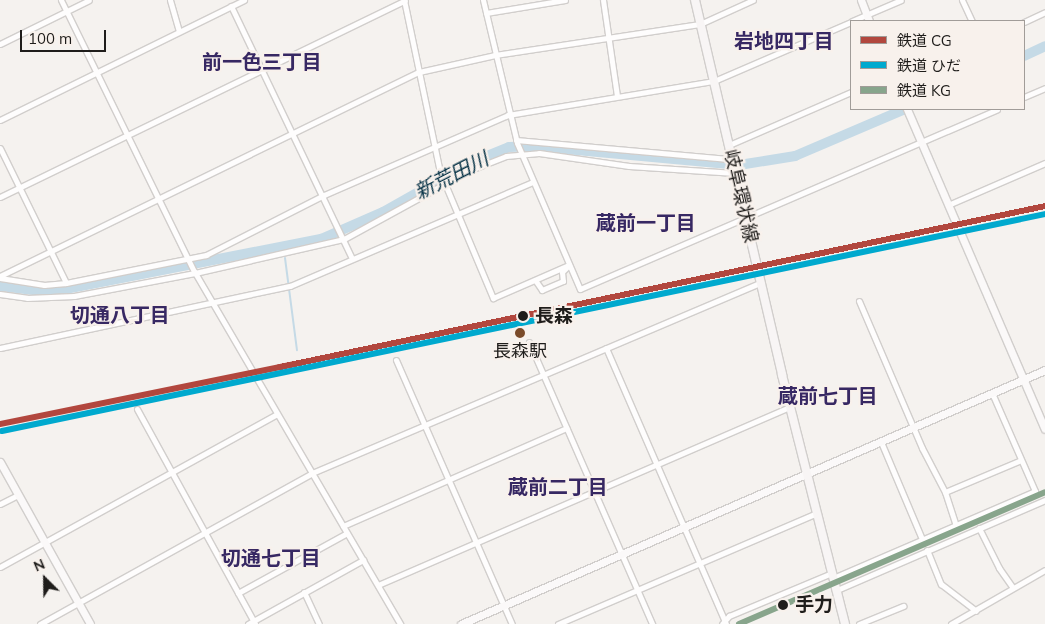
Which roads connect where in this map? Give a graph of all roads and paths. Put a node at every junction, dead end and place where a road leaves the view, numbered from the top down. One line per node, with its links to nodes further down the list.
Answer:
1 (61, 0): 15 (street)
2 (90, 0): 15 (street)
3 (170, 0): 23 (street)
4 (244, 0): 14 (street)
5 (404, 0): 27 (street); 29 (street)
6 (483, 0): 17 (street)
7 (565, 0): 17 (street)
8 (603, 0): 24 (street)
9 (695, 0): 22 (main road, 岐阜環状線)
10 (753, 0): 22 (street)
11 (861, 0): 18 (street)
12 (901, 0): 18 (street)
13 (962, 0): 19 (street)
14 (231, 6): 23 (street); 27 (street)
15 (66, 12): 25 (street); 28 (street)
16 (1045, 12): 21 (street)
17 (486, 13): 26 (street)
18 (868, 18)
19 (972, 20)
20 (850, 22): 30 (street)
21 (1025, 22)
22 (700, 24): 24 (street); 30 (main road, 岐阜環状線)
23 (180, 31): 28 (street)
24 (609, 38): 26 (street); 33 (street)
25 (0, 44)
26 (495, 55): 29 (street); 37 (street)
27 (262, 69): 39 (street); 40 (street)
28 (96, 72): 38 (street); 40 (street)
29 (419, 72): 39 (street); 44 (street)
30 (714, 81): 33 (street); 43 (main road, 岐阜環状線)
31 (1045, 88): 34 (street)
32 (850, 92): 43 (street)
33 (617, 96): 37 (street)
34 (1025, 97)
35 (995, 110): 42 (street)
36 (908, 111): 42 (street)
37 (508, 115): 41 (street); 44 (street)
38 (0, 120)
39 (293, 133): 53 (street); 55 (street)
40 (127, 135): 52 (street); 55 (street)
41 (516, 142): 46 (street); 47 (street)
42 (921, 142): 56 (street); 58 (street)
43 (729, 145): 47 (main road, 岐阜環状線)
44 (435, 146): 51 (street); 53 (street)
45 (0, 148): 52 (street)
46 (521, 154): 49 (street); 50 (street); 51 (street)
47 (732, 159): 49 (main road, 岐阜環状線)
48 (1045, 163): 56 (street)
49 (735, 173): 58 (main road, 岐阜環状線)
50 (533, 182): 57 (street); 63 (street)
51 (445, 185): 57 (street); 59 (street)
52 (20, 188): 54 (street); 60 (street)
53 (324, 195): 59 (street); 61 (street)
54 (0, 197)
55 (158, 199): 60 (street); 61 (street)
56 (948, 205): 78 (street)
57 (457, 215): 62 (street); 66 (street)
58 (745, 218): 63 (street); 67 (main road, 岐阜環状線)
59 (344, 238): 62 (street); 64 (street)
60 (51, 251): 65 (street); 68 (street)
61 (188, 259): 64 (street); 68 (street)
62 (352, 259): 71 (street)
63 (569, 265): 66 (street); 66 (street)
64 (195, 272): 69 (street); 71 (street)
65 (0, 277): 68 (street)
66 (535, 280)
67 (761, 282): 74 (street); 80 (main road, 岐阜環状線)
68 (66, 283)
69 (0, 294)
70 (859, 301): 85 (street)
71 (213, 304): 73 (street); 82 (street)
72 (529, 342): 77 (street)
73 (0, 348)
74 (606, 348): 77 (street); 90 (street)
75 (396, 360): 83 (street)
76 (1045, 370): 78 (street)
77 (543, 375): 83 (street); 84 (street)
78 (1024, 380): 79 (street); 86 (street)
79 (992, 393): 85 (street); 88 (street)
80 (790, 407): 90 (street); 93 (main road, 岐阜環状線)
81 (137, 410): 91 (street)
82 (277, 414): 91 (street); 92 (street)
83 (425, 424): 92 (street); 94 (street)
84 (566, 428): 94 (street); 95 (street)
85 (913, 428): 87 (street); 96 (street)
86 (1045, 429)
87 (881, 442): 93 (street); 107 (street)
88 (1021, 460): 96 (street); 101 (street)
89 (0, 462): 97 (street)
90 (656, 465): 95 (street); 103 (street)
91 (171, 473): 105 (street); 108 (street)
92 (312, 473): 102 (street); 105 (street)
93 (806, 474): 100 (main road, 岐阜環状線); 103 (street)
94 (449, 480): 102 (street); 109 (street)
95 (594, 492): 109 (street); 111 (street)
96 (945, 492): 101 (street)
97 (18, 495): 99 (street); 108 (street)
98 (1045, 500): 104 (street)
99 (0, 504)
100 (817, 513): 113 (street); 116 (main road, 岐阜環状線)
101 (956, 525): 107 (street)
102 (343, 526): 106 (street)
103 (683, 527): 111 (street); 113 (street)
104 (979, 528): 110 (street); 118 (street)
105 (205, 532): 122 (street); 123 (street)
106 (347, 533): 112 (street); 122 (street)
107 (922, 540): 116 (street)
108 (44, 542): 114 (street); 123 (street)
109 (475, 543): 117 (street); 124 (street)
110 (927, 550): 120 (street); 126 (street)
111 (621, 554): 119 (street); 124 (street)
112 (363, 560): 117 (street); 121 (street)
113 (699, 562): 119 (street); 128 (street)
114 (0, 567)
115 (1045, 570): 118 (street)
116 (833, 575): 120 (main road, 岐阜環状線); 128 (street)
117 (378, 585): 133 (street)
118 (1014, 588): 126 (street)
119 (637, 590): 136 (street); 137 (street)
120 (837, 590): 138 (main road, 岐阜環状線)
121 (304, 592): 127 (street); 132 (street)
122 (238, 593): 127 (street)
123 (78, 603): 129 (street); 130 (street)
124 (503, 605): 134 (street); 135 (street)
125 (904, 606): 139 (street)
126 (976, 611): 140 (street)
127 (255, 623): 131 (street)
128 (724, 623)
129 (40, 624)
130 (90, 624)
131 (248, 624)
132 (320, 624)
133 (400, 624)
134 (460, 624)
135 (512, 624)
136 (558, 624)
137 (652, 624)
138 (845, 624)
139 (859, 624)
140 (952, 624)

